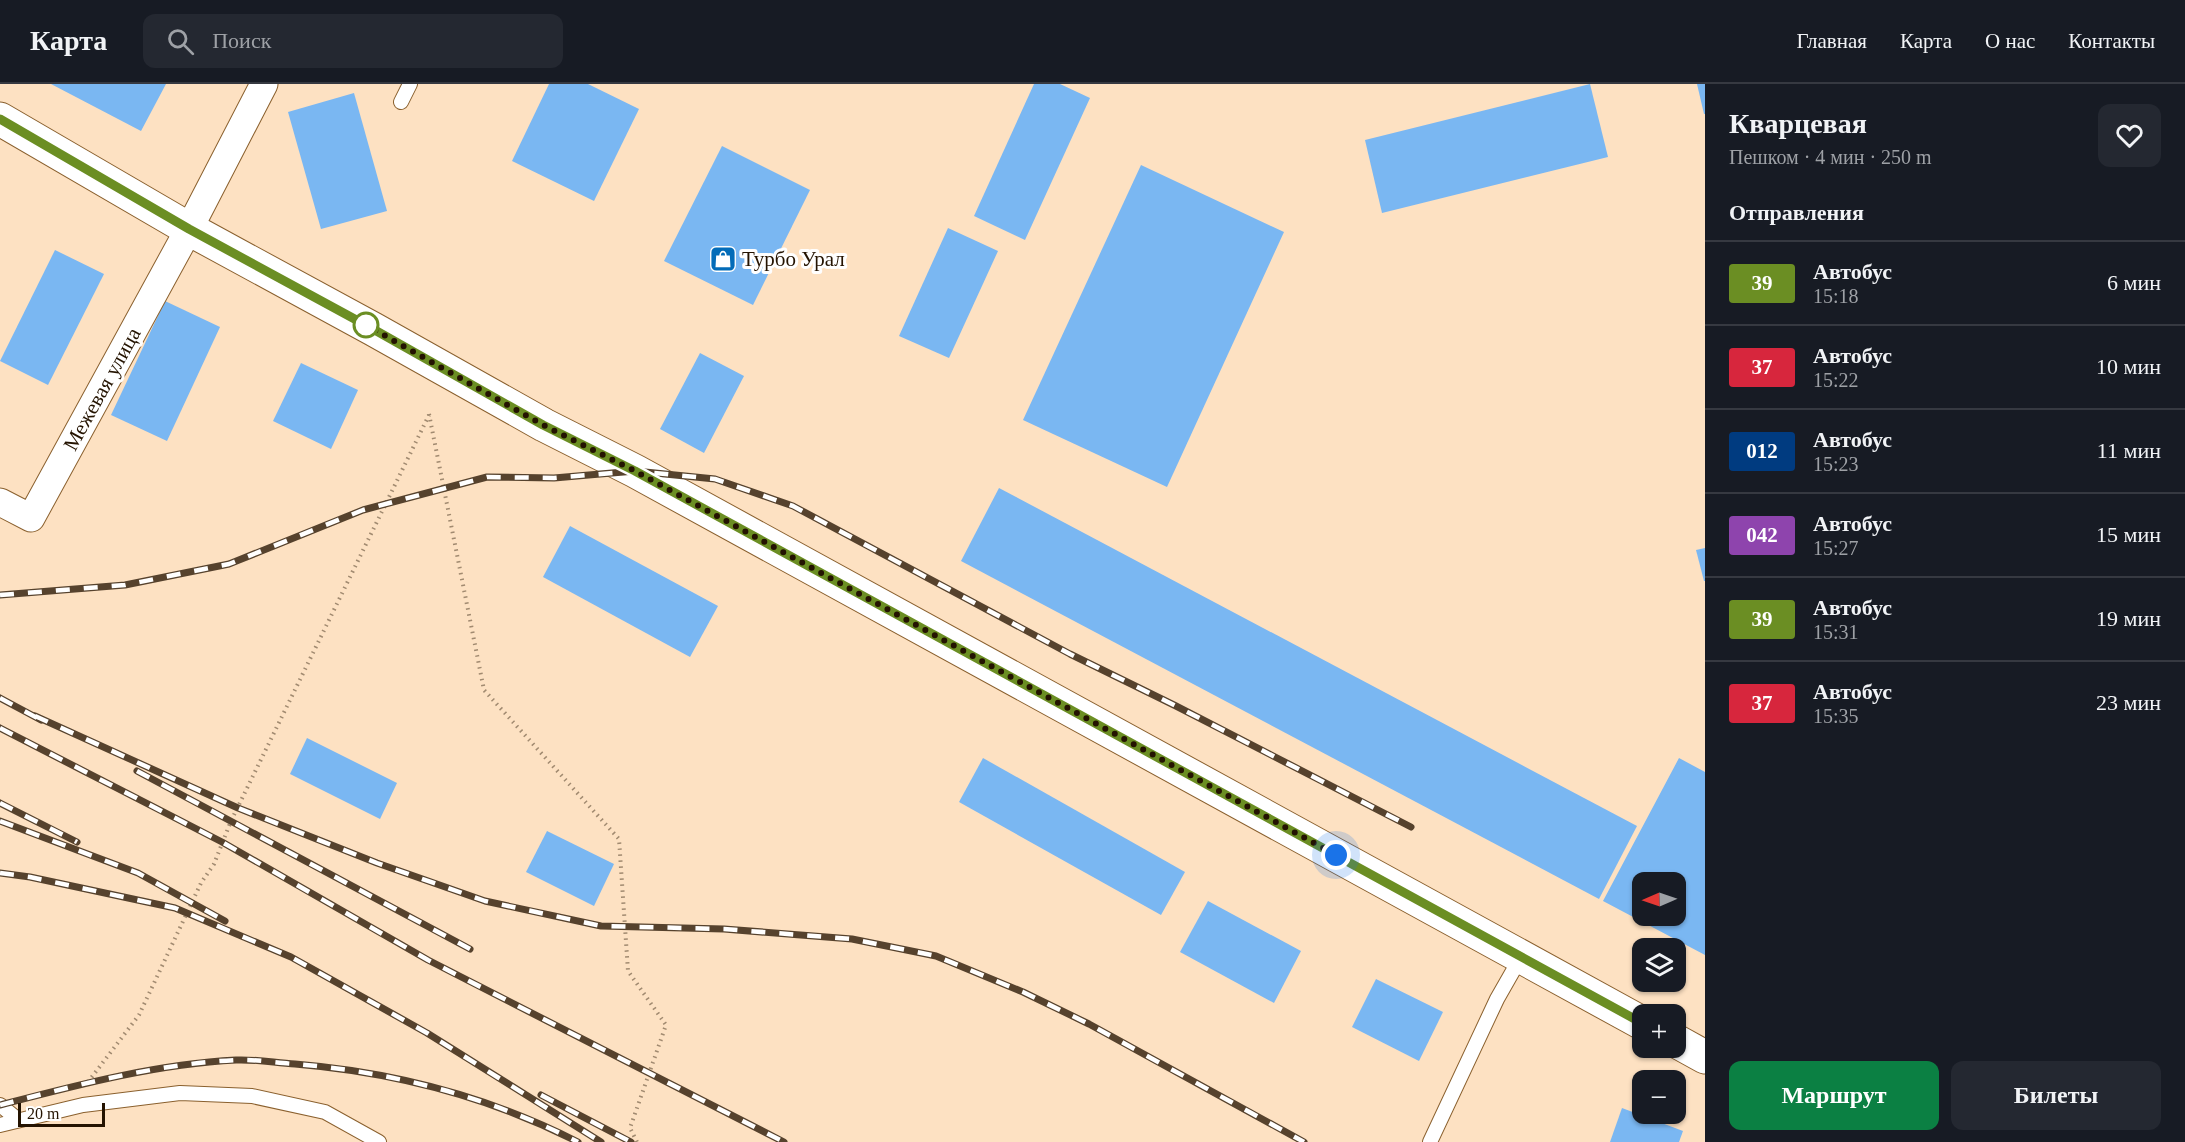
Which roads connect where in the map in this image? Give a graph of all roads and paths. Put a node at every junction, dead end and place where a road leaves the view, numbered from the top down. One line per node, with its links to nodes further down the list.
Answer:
1 (264, 84): 5 (street)
2 (410, 84): 3 (lane)
3 (401, 102)
4 (0, 119): 5 (main road)
5 (189, 229): 6 (street, Межевая улица); 7 (main road)
6 (0, 502)
7 (1521, 957): 8 (main road); 17 (lane)
8 (1632, 1018)
9 (1686, 1047): 10 (main road)
10 (1705, 1057)
11 (0, 1105): 13 (lane)
12 (83, 1105): 13 (lane); 15 (lane); 16 (path)
13 (17, 1119): 14 (lane)
14 (0, 1125)
15 (379, 1142)
16 (637, 1142)
17 (1430, 1142)

